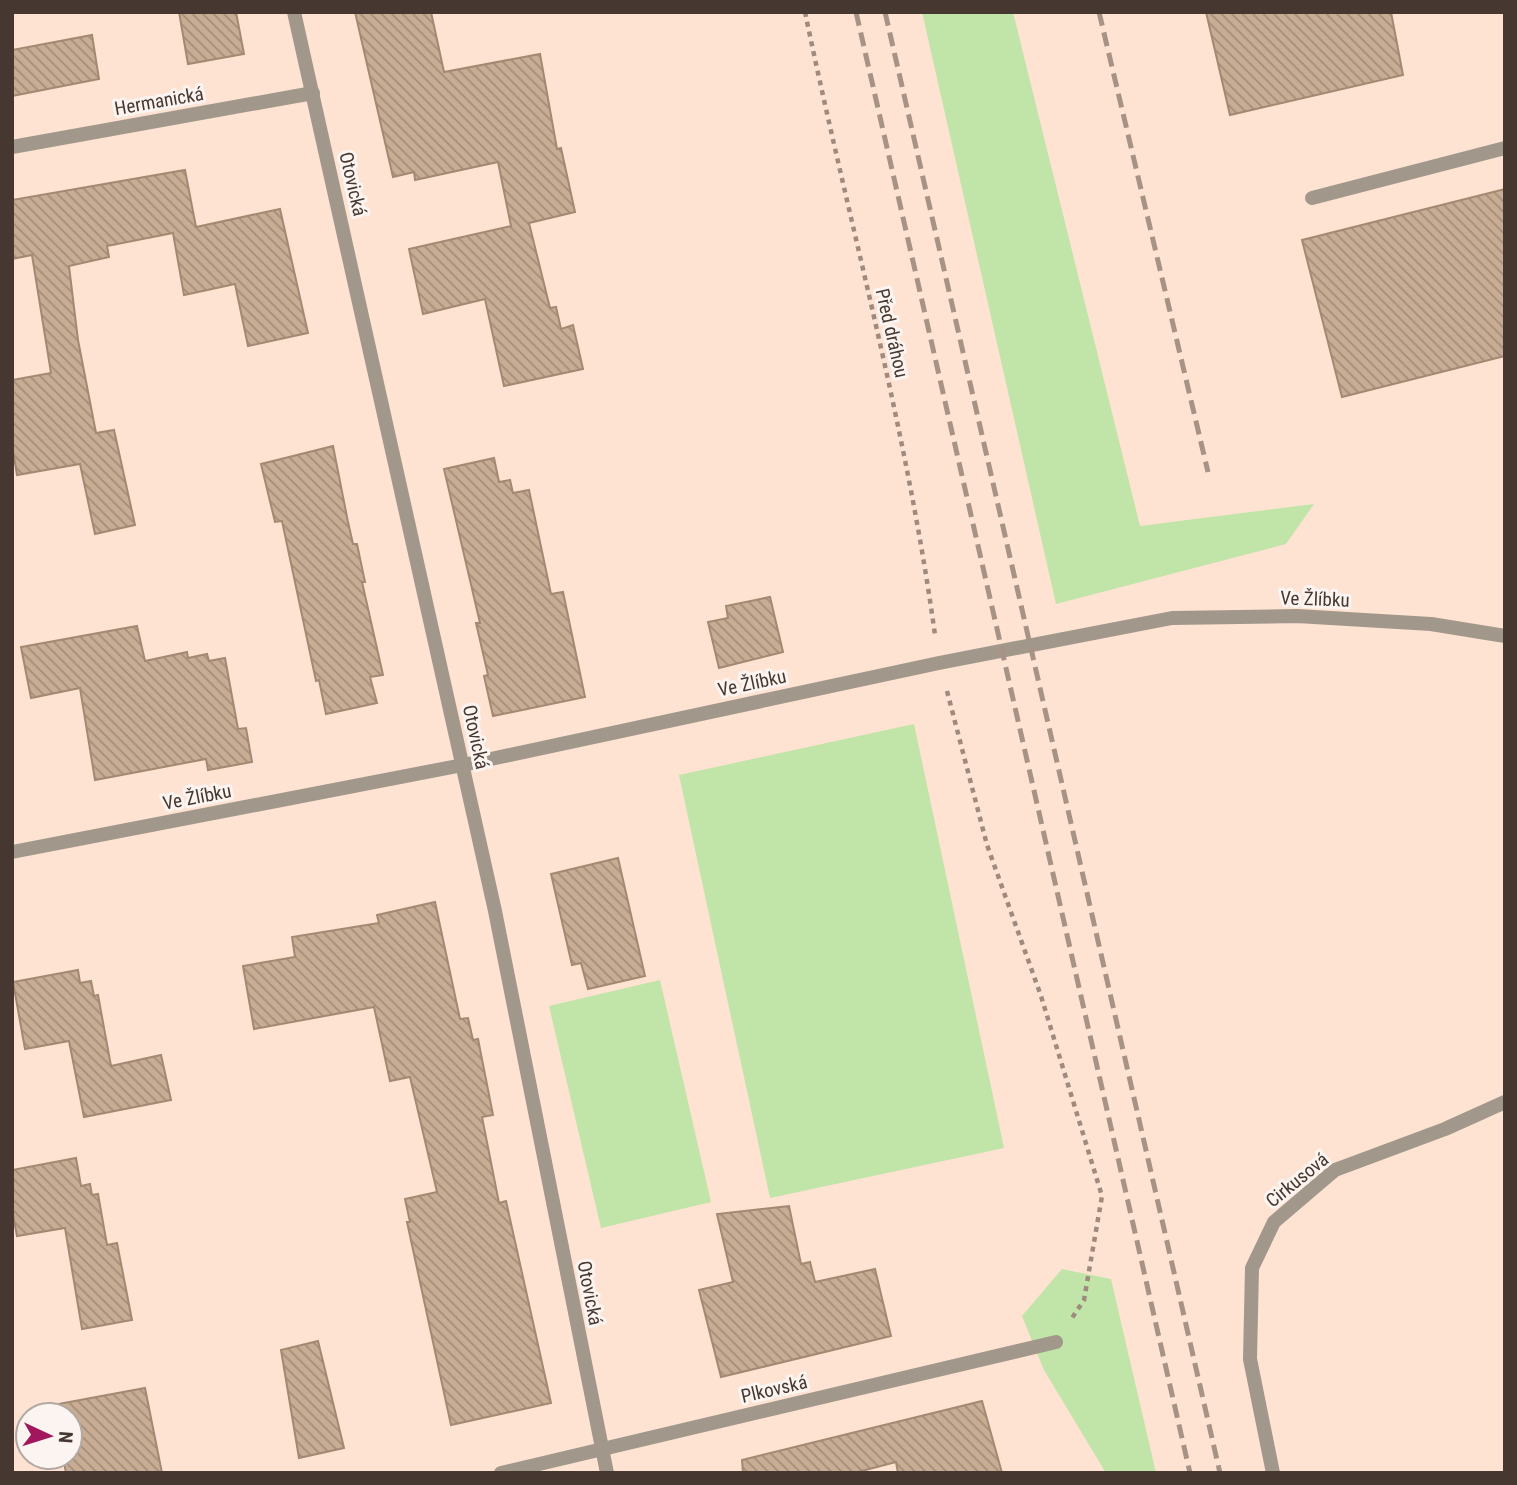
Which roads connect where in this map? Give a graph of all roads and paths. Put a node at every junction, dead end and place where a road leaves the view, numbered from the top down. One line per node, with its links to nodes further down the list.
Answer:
1 (295, 12): 3 (street, Otovická)
2 (805, 12): 8 (path, Před dráhou)
3 (313, 93): 4 (street, Hermanická); 9 (street, Otovická)
4 (12, 147)
5 (1505, 148): 6 (street)
6 (1312, 198)
7 (1505, 636): 8 (street, Ve Žlíbku)
8 (939, 663): 9 (street, Ve Žlíbku); 12 (path, Před dráhou)
9 (463, 765): 10 (street, Ve Žlíbku); 13 (street, Otovická)
10 (12, 852)
11 (1505, 1102): 16 (street, Cirkusová)
12 (1056, 1342): 13 (street, Plkovská)
13 (601, 1450): 14 (street, Plkovská); 15 (street, Otovická)
14 (501, 1473)
15 (607, 1473)
16 (1273, 1473)

